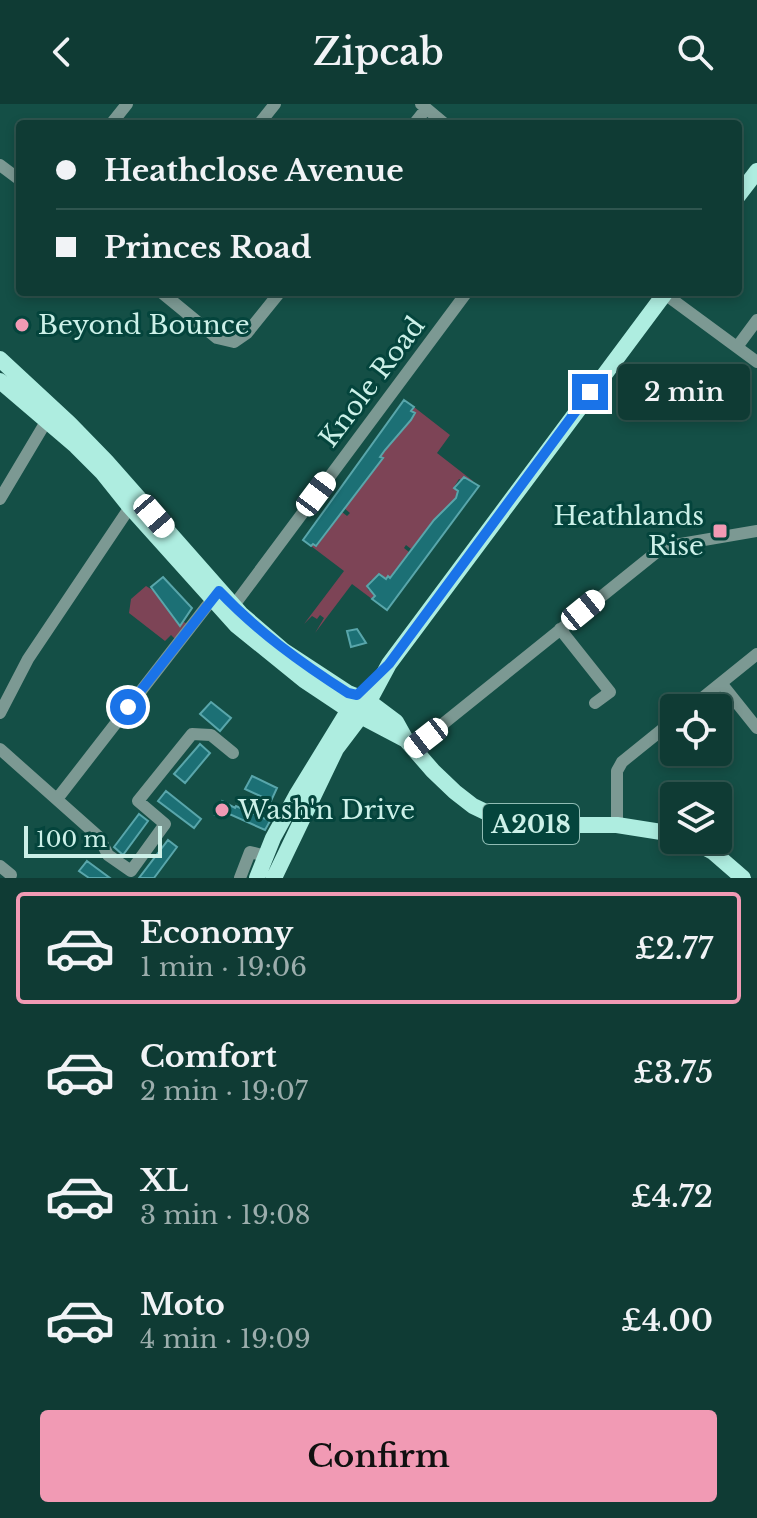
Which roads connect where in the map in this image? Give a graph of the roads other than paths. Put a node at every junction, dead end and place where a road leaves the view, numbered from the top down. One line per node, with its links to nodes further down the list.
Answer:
1 (127, 104): 4 (street)
2 (275, 104): 5 (street)
3 (424, 106): 6 (street)
4 (114, 120)
5 (262, 120)
6 (440, 120)
7 (757, 171): 8 (main road)
8 (742, 191)
9 (166, 296): 10 (street)
10 (277, 296)
11 (464, 296): 24 (street, Knole Road)
12 (661, 296): 30 (main road)
13 (669, 296): 15 (street)
14 (757, 320): 15 (street)
15 (737, 347): 16 (street)
16 (757, 362)
17 (3, 366): 19 (main road, A2018)
18 (0, 381): 19 (main road, A2018)
19 (50, 414): 20 (street); 21 (main road, A2018); 23 (main road, A2018)
20 (0, 499)
21 (130, 507): 23 (main road, A2018); 31 (street)
22 (757, 531): 25 (street)
23 (215, 596): 24 (main road, A2018); 37 (street)
24 (230, 611): 30 (main road, A2018)
25 (560, 629): 29 (street); 34 (street)
26 (757, 654): 27 (street)
27 (721, 683): 28 (street); 32 (street)
28 (707, 694)
29 (595, 703)
30 (359, 706): 34 (main road, A2018); 41 (main road); 46 (main road)
31 (0, 713)
32 (757, 728)
33 (660, 731): 38 (street)
34 (410, 744): 38 (main road, A2018)
35 (0, 749): 37 (street)
36 (233, 753): 37 (street)
37 (57, 799)
38 (617, 825): 39 (main road, A2018)
39 (660, 832)
40 (715, 854): 47 (main road)
41 (266, 856): 44 (street); 45 (main road)
42 (0, 866): 43 (street)
43 (12, 877)
44 (240, 878)
45 (257, 878)
46 (274, 878)
47 (743, 878)

